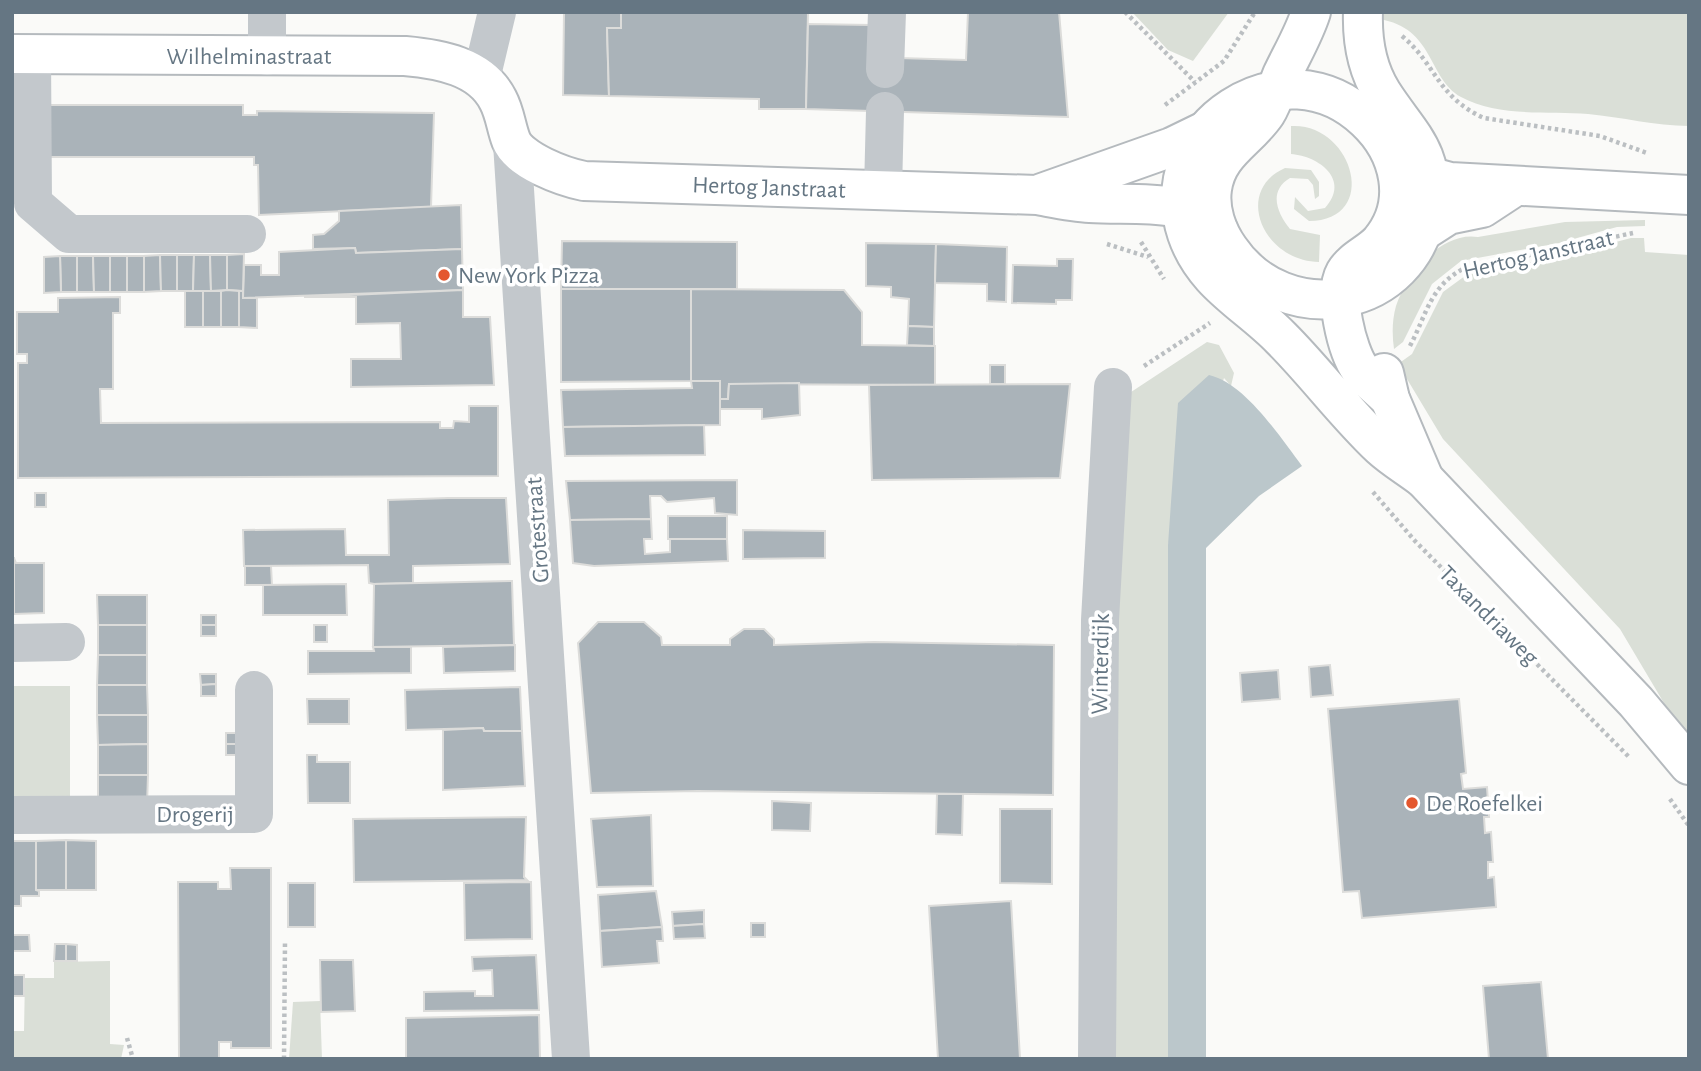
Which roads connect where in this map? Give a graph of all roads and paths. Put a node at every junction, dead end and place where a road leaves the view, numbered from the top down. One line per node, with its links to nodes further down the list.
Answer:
1 (267, 12): 10 (street)
2 (497, 12): 12 (street)
3 (887, 12): 11 (street)
4 (1125, 12): 13 (path)
5 (1255, 12): 13 (path)
6 (1287, 12): 14 (main road)
7 (1311, 12): 14 (main road)
8 (1363, 19): 19 (main road); 20 (path)
9 (22, 54): 10 (main road, Wilhelminastraat); 29 (street)
10 (267, 57): 12 (main road, Wilhelminastraat)
11 (885, 69)
12 (481, 79): 18 (main road, Grotestraat)
13 (1195, 82): 15 (path)
14 (1259, 96): 17 (main road); 19 (main road); 30 (main road)
15 (1162, 107)
16 (885, 111): 23 (street)
17 (1207, 130): 24 (main road, Hertog Janstraat); 26 (main road)
18 (512, 142): 23 (main road, Hertog Janstraat); 50 (street, Grotestraat)
19 (1403, 145): 21 (main road); 22 (main road); 32 (main road)
20 (1652, 156)
21 (1428, 176): 22 (main road, Hertog Janstraat); 27 (main road)
22 (1514, 187): 25 (main road, Hertog Janstraat); 27 (main road)
23 (883, 190): 24 (main road, Hertog Janstraat)
24 (1037, 195): 26 (main road, Hertog Janstraat); 30 (main road, Hertog Janstraat)
25 (1689, 195)
26 (1181, 208): 30 (main road)
27 (1420, 233): 31 (main road)
28 (1629, 233): 34 (path, Hertog Janstraat)
29 (247, 234)
30 (1205, 239): 32 (main road); 33 (main road, Taxandriaweg)
31 (1380, 284): 32 (main road); 34 (main road, Taxandriaweg)
32 (1340, 299): 36 (main road, Taxandriaweg)
33 (1224, 312): 35 (path); 37 (main road, Taxandriaweg)
34 (1382, 361): 36 (main road, Taxandriaweg)
35 (1114, 387): 51 (street, Winterdijk)
36 (1390, 399): 37 (main road, Taxandriaweg)
37 (1424, 479): 43 (main road, Taxandriaweg)
38 (1371, 491): 42 (path, Taxandriaweg)
39 (66, 642): 40 (street)
40 (12, 643)
41 (254, 690): 44 (street, Drogerij)
42 (1635, 763)
43 (1675, 778): 45 (path)
44 (12, 814)
45 (1689, 826)
46 (285, 941): 49 (path)
47 (127, 1038): 48 (path)
48 (133, 1059)
49 (284, 1059)
50 (571, 1059)
51 (1097, 1059)

